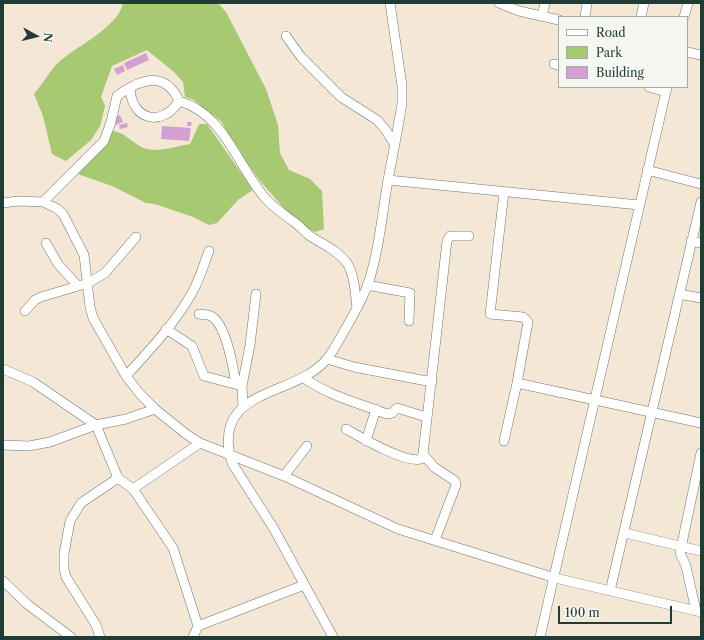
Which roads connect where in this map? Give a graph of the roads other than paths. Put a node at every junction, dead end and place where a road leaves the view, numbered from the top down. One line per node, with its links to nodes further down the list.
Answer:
1 (390, 3): 19 (street)
2 (500, 3): 7 (street)
3 (545, 3): 7 (street)
4 (587, 3): 8 (street)
5 (644, 3): 9 (street)
6 (688, 3): 10 (street)
7 (542, 16): 11 (street)
8 (585, 16)
9 (641, 16)
10 (684, 16)
11 (558, 20)
12 (286, 36): 19 (street)
13 (688, 52): 14 (street)
14 (701, 55)
15 (655, 88): 17 (street)
16 (130, 89): 18 (street); 18 (street); 24 (street)
17 (667, 90): 20 (street)
18 (178, 101): 40 (street)
19 (395, 145): 21 (street)
20 (648, 170): 22 (street); 27 (street)
21 (388, 180): 23 (street); 35 (street)
22 (701, 184)
23 (504, 192): 27 (street); 50 (street)
24 (43, 202): 26 (street); 34 (street)
25 (701, 202): 30 (street)
26 (3, 203)
27 (639, 204): 52 (street)
28 (470, 236): 49 (street)
29 (136, 237): 34 (street)
30 (691, 241): 32 (street); 38 (street)
31 (46, 243): 36 (street)
32 (701, 243)
33 (209, 251): 44 (street)
34 (88, 283): 36 (street); 47 (street)
35 (367, 285): 40 (street); 43 (street)
36 (78, 286): 41 (street)
37 (256, 294): 51 (street)
38 (679, 294): 39 (street); 56 (street)
39 (701, 298)
40 (357, 308): 45 (street)
41 (25, 311)
42 (199, 314): 51 (street)
43 (409, 321)
44 (166, 329): 47 (street); 51 (street)
45 (327, 359): 48 (street); 49 (street)
46 (3, 370): 59 (street)
47 (126, 376): 54 (street)
48 (304, 378): 53 (street); 55 (street)
49 (432, 382): 57 (street)
50 (517, 383): 52 (street); 62 (street)
51 (239, 385): 53 (street)
52 (594, 399): 56 (street); 77 (street)
53 (243, 406): 67 (street)
54 (155, 409): 59 (street); 63 (street)
55 (376, 409): 57 (street); 61 (street)
56 (652, 411): 58 (street); 73 (street)
57 (426, 416): 68 (street)
58 (701, 423)
59 (96, 424): 64 (street); 70 (street)
60 (346, 429): 61 (street)
61 (366, 441): 68 (street)
62 (504, 441)
63 (200, 443): 67 (street); 72 (street)
64 (3, 444)
65 (307, 446): 69 (street)
66 (701, 453): 71 (street)
67 (230, 454): 69 (street); 79 (street)
68 (423, 454): 74 (street)
69 (284, 476): 74 (street)
70 (118, 478): 72 (street); 84 (street)
71 (698, 479): 75 (street)
72 (133, 489): 82 (street)
73 (625, 532): 75 (street); 80 (street)
74 (434, 540): 77 (street)
75 (681, 546): 76 (street); 81 (street)
76 (701, 551)
77 (555, 578): 80 (street); 87 (street)
78 (3, 581): 83 (street)
79 (304, 585): 82 (street); 86 (street)
80 (610, 591): 81 (street)
81 (698, 611)
82 (198, 626): 85 (street)
83 (71, 637)
84 (100, 637)
85 (193, 637)
86 (333, 637)
87 (540, 637)

